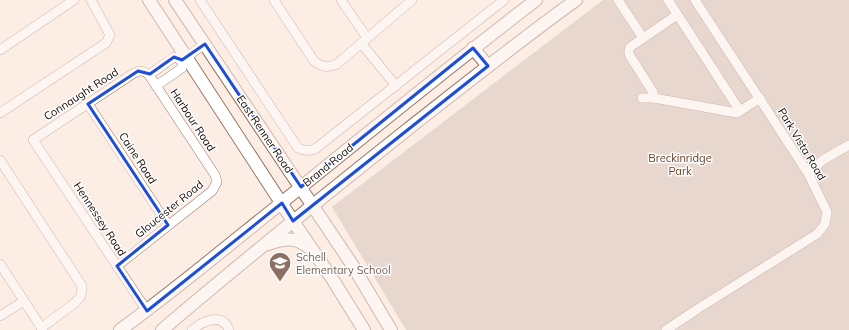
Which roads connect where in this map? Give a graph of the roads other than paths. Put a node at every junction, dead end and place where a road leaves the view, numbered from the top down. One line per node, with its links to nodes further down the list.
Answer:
1 (74, 0): 20 (street)
2 (91, 0): 31 (street)
3 (149, 0): 21 (main road, East Renner Road)
4 (175, 0): 18 (main road, East Renner Road)
5 (200, 0): 25 (street)
6 (274, 0): 17 (street)
7 (341, 0): 17 (street)
8 (412, 0): 17 (street)
9 (504, 0): 25 (street)
10 (536, 0): 19 (main road, Brand Road)
11 (576, 0): 22 (main road, Brand Road)
12 (618, 0): 16 (street)
13 (668, 0): 15 (street)
14 (695, 0): 28 (street, Park Vista Road)
15 (677, 15): 16 (street); 30 (street)
16 (643, 38): 27 (street)
17 (364, 41): 25 (street)
18 (205, 44): 21 (street); 37 (main road, East Renner Road)
19 (472, 48): 22 (main road); 37 (main road, Brand Road)
20 (0, 50)
21 (184, 58): 23 (street, Connaught Road); 24 (street); 38 (main road, East Renner Road)
22 (488, 66): 39 (main road, Brand Road)
23 (146, 73): 24 (street, Harbour Road); 29 (street, Connaught Road)
24 (156, 86): 36 (street, Harbour Road)
25 (396, 86)
26 (642, 98): 27 (street)
27 (654, 98): 30 (street)
28 (760, 98): 30 (street); 35 (street, Park Vista Road)
29 (88, 104): 32 (street, Connaught Road); 41 (street, Caine Road)
30 (740, 111)
31 (0, 113)
32 (33, 140): 45 (street, Hennessey Road)
33 (849, 145): 35 (street)
34 (0, 160): 50 (street)
35 (808, 173): 56 (street, Park Vista Road)
36 (216, 185): 41 (street, Gloucester Road)
37 (301, 187): 38 (main road, Brand Road); 39 (main road, East Renner Road)
38 (282, 203): 40 (main road, East Renner Road); 47 (main road, Brand Road)
39 (312, 205): 40 (main road, Brand Road); 55 (main road, East Renner Road)
40 (293, 221): 42 (main road, Brand Road); 43 (main road, East Renner Road)
41 (168, 225): 45 (street, Gloucester Road)
42 (263, 245): 43 (main road); 51 (main road, Brand Road)
43 (316, 254): 54 (main road, East Renner Road)
44 (0, 264): 46 (street)
45 (117, 266): 47 (street, Hennessey Road)
46 (24, 301): 48 (street); 50 (street)
47 (147, 311): 49 (main road, Brand Road)
48 (0, 316)
49 (127, 328)
50 (42, 329)
51 (162, 330)
52 (192, 330): 53 (street)
53 (229, 330)
54 (364, 330)
55 (391, 330)
56 (666, 330)

